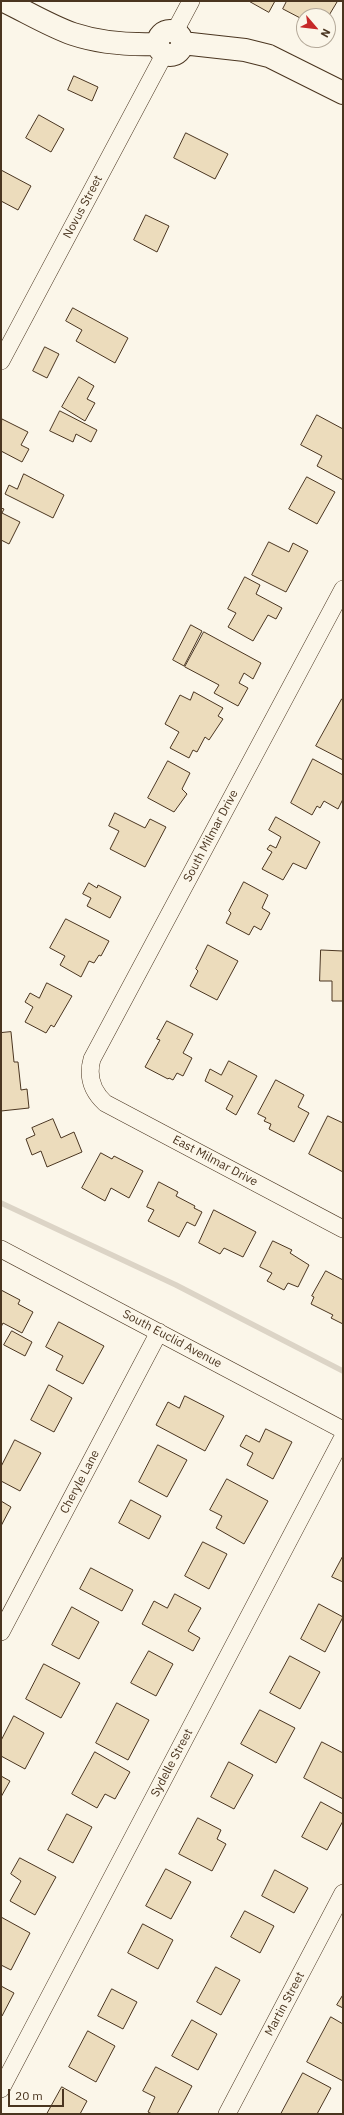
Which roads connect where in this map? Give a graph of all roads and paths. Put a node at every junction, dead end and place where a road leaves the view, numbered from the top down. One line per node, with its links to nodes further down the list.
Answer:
1 (4, 1): 3 (street)
2 (191, 1): 3 (street, Novus Street)
3 (170, 43): 4 (street); 5 (street, Novus Street)
4 (343, 93)
5 (1, 361)
6 (343, 589): 7 (street, South Milmar Drive)
7 (92, 1086): 8 (street, East Milmar Drive)
8 (343, 1229)
9 (1, 1249): 10 (street, South Euclid Avenue)
10 (159, 1332): 11 (street, South Euclid Avenue); 13 (street, Cheryle Lane)
11 (343, 1430)
12 (343, 1437): 15 (street, Sydelle Street)
13 (1, 1632)
14 (343, 1893): 16 (street, Martin Street)
15 (1, 2089)
16 (227, 2114)

